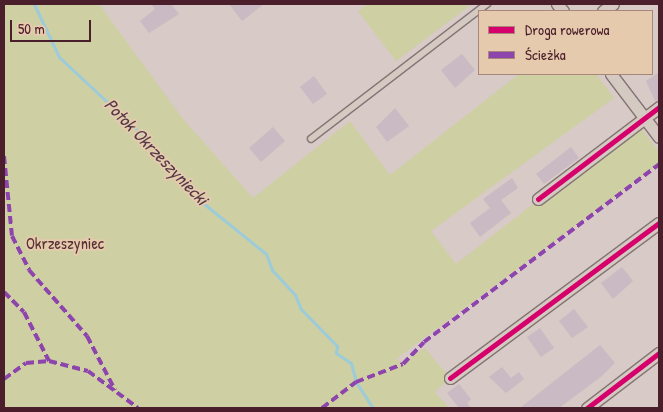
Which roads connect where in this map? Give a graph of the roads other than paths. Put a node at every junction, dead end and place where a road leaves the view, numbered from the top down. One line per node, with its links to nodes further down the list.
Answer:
1 (478, 11): 6 (lane)
2 (612, 75): 4 (street)
3 (659, 106): 4 (street)
4 (644, 118): 5 (street); 7 (street)
5 (659, 137)
6 (311, 139)
7 (538, 199)
8 (659, 223): 10 (street)
9 (659, 353): 11 (street)
10 (450, 378)
11 (587, 408)

